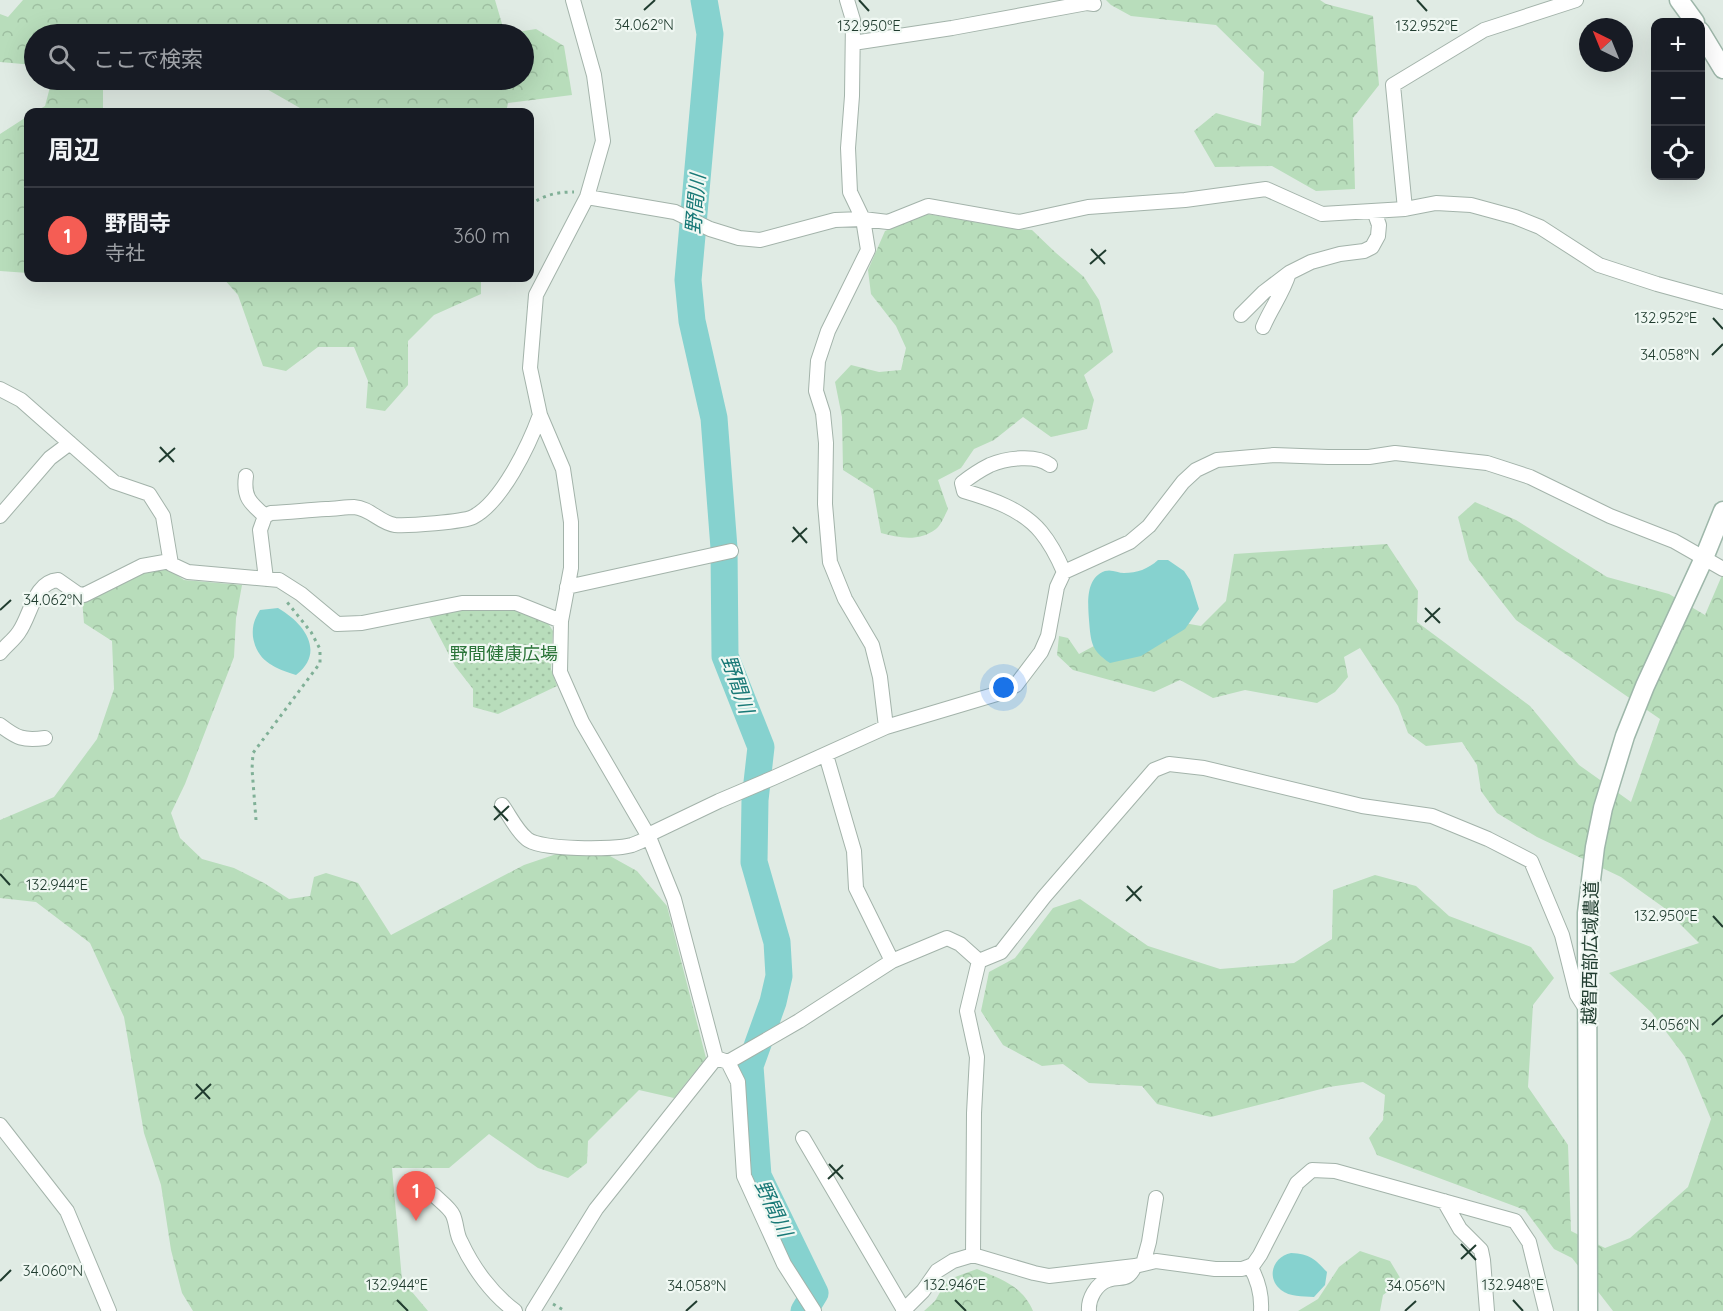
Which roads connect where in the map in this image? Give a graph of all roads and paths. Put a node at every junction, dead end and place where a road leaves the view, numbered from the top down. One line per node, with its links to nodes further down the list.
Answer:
1 (573, 0): 10 (street)
2 (847, 0): 8 (street)
3 (1576, 0): 12 (street)
4 (1679, 0): 6 (street)
5 (1094, 4): 8 (street)
6 (1692, 18)
7 (1705, 38): 9 (street)
8 (853, 43): 14 (street)
9 (1723, 69)
10 (587, 197): 11 (path); 14 (street); 20 (street)
11 (534, 202)
12 (1406, 209): 13 (street); 16 (street)
13 (1374, 211): 14 (street); 15 (street)
14 (863, 219): 37 (street)
15 (1289, 273): 17 (street); 18 (street)
16 (1723, 302)
17 (1241, 315)
18 (1263, 327)
19 (0, 389): 21 (street)
20 (540, 415): 25 (street); 33 (street)
21 (70, 443): 26 (street); 29 (street)
22 (1050, 465): 31 (street)
23 (246, 476): 25 (street)
24 (1723, 511): 28 (street, 越智西部広域農道)
25 (265, 516): 32 (street)
26 (1, 517)
27 (731, 551): 33 (street)
28 (1704, 558): 30 (street); 31 (street); 45 (street, 越智西部広域農道)
29 (170, 561): 32 (street); 35 (street)
30 (1723, 569)
31 (1064, 572): 37 (street)
32 (270, 579): 34 (street); 41 (path)
33 (567, 587): 34 (street)
34 (561, 621): 42 (street)
35 (0, 653)
36 (0, 725): 38 (street)
37 (886, 727): 39 (street)
38 (45, 738)
39 (825, 755): 42 (street); 43 (street)
40 (502, 805): 42 (street)
41 (256, 820)
42 (649, 836): 46 (street)
43 (892, 961): 44 (street); 46 (street)
44 (979, 961): 45 (street); 52 (street)
45 (1588, 1012): 64 (street, 越智西部広域農道)
46 (722, 1060): 57 (street); 58 (street)
47 (0, 1125): 55 (street)
48 (802, 1138): 59 (street)
49 (434, 1196): 56 (street)
50 (1156, 1198): 53 (street)
51 (1444, 1201): 54 (street); 62 (street); 63 (street)
52 (973, 1255): 53 (street); 59 (street)
53 (1139, 1265): 54 (street); 60 (street)
54 (1250, 1266): 61 (street)
55 (109, 1311)
56 (515, 1311)
57 (533, 1311)
58 (814, 1311)
59 (904, 1311)
60 (1089, 1311)
61 (1261, 1311)
62 (1487, 1311)
63 (1546, 1311)
64 (1588, 1311)

